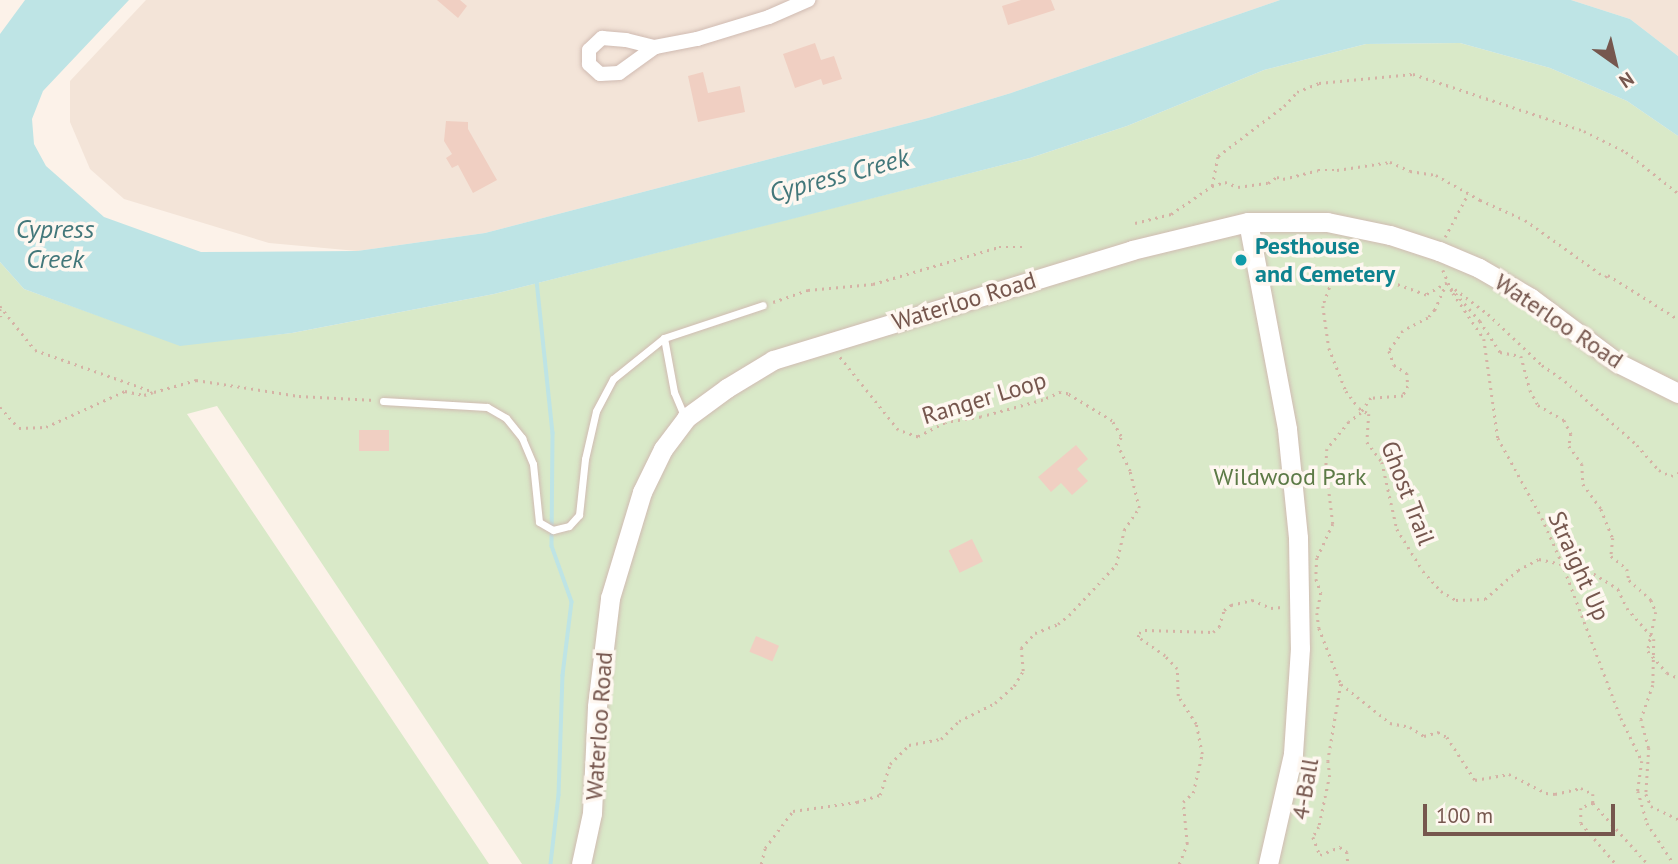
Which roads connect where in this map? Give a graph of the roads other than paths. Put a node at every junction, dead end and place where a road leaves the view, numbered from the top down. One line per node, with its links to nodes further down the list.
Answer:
1 (808, 0): 2 (street)
2 (655, 47)
3 (1248, 222): 6 (street, Waterloo Road); 8 (street, Waterloo Road); 10 (street)
4 (763, 305): 5 (lane)
5 (664, 338): 7 (lane); 8 (lane)
6 (1678, 393)
7 (383, 401)
8 (685, 418): 9 (street, Waterloo Road)
9 (581, 864)
10 (1268, 864)

